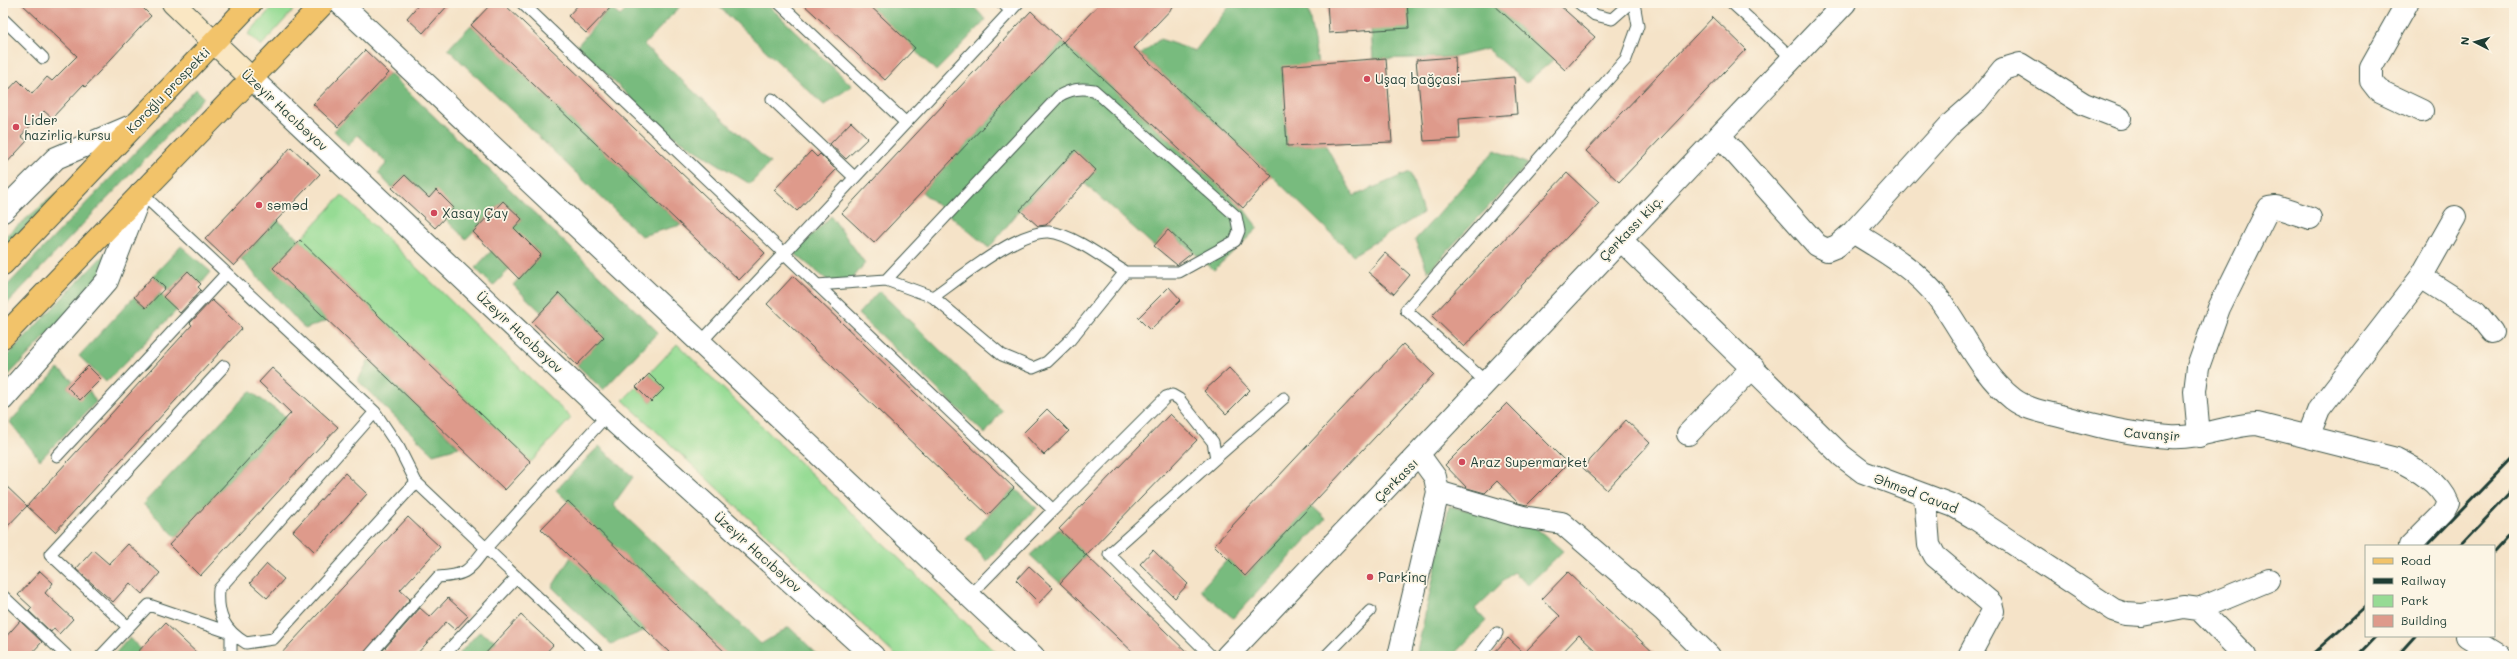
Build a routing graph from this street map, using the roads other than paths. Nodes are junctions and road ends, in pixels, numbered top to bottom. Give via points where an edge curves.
1 (173, 3) edge
2 (251, 3) edge
3 (324, 3) edge
4 (340, 3) edge
5 (522, 3) edge
6 (780, 3) edge
7 (1002, 3) edge
8 (1579, 3) edge
9 (1630, 3) edge
10 (1634, 3) edge
11 (1732, 3) edge
12 (1845, 3) edge
13 (2407, 3) edge
14 (1014, 7) edge
15 (3, 19) edge
16 (214, 43) junction
17 (43, 58) dead end
18 (1792, 58) junction
19 (252, 79) junction
20 (772, 99) dead end
21 (2422, 111) dead end
22 (2120, 118) dead end
23 (905, 122) junction
24 (136, 124) junction
25 (1720, 136) junction
26 (854, 177) junction
27 (141, 193) junction
28 (3, 211) edge
29 (2455, 217) dead end
30 (2310, 218) dead end
31 (1853, 232) junction
32 (1621, 240) junction
33 (784, 254) junction
34 (3, 264) edge
35 (1125, 272) junction
36 (226, 274) junction
37 (2421, 277) junction
38 (886, 280) junction
39 (817, 285) junction
40 (933, 297) junction
41 (2492, 332) dead end
42 (3, 337) edge
43 (701, 342) junction
44 (224, 366) dead end
45 (1753, 367) junction
46 (1486, 382) junction
47 (1284, 398) dead end
48 (3, 399) edge
49 (375, 412) junction
50 (607, 415) junction
51 (1688, 434) dead end
52 (2199, 436) junction
53 (2308, 436) junction
54 (1419, 455) junction
55 (57, 456) dead end
56 (1216, 458) junction
57 (416, 482) junction
58 (1438, 492) junction
59 (1925, 495) junction
60 (1053, 510) junction
61 (2411, 545) edge
62 (486, 548) junction
63 (517, 578) junction
64 (2269, 580) dead end
65 (3, 596) edge
66 (969, 596) junction
67 (2198, 609) junction
68 (1370, 611) dead end
69 (128, 627) junction
70 (230, 634) junction
71 (1497, 634) dead end
72 (2469, 637) edge
73 (1970, 654) dead end
74 (67, 656) edge
75 (101, 656) edge
76 (231, 656) edge
77 (369, 656) edge
78 (443, 656) edge
79 (600, 656) edge
80 (873, 656) edge
81 (1033, 656) edge
82 (1211, 656) edge
83 (1227, 656) edge
84 (1326, 656) edge
85 (1399, 656) edge
86 (1479, 656) edge
87 (1709, 656) edge
88 (2245, 656) edge
89 (2500, 656) edge

1 - 16 main road, Üzeyir Hacıbəyov
2 - 16 main road, Koroğlu prospekti
3 - 19 main road
4 - 43 street
5 - 33 lane
6 - 23 lane
7 - 14 lane
8 - 9 lane via 1595,15 1612,19
10 - 46 lane via 1638,26 1626,59 1406,310
11 - 18 lane
12 - 18 street, Çerkassı küç.
13 - 21 street via 2371,67 2372,80 2378,90
14 - 23 lane
15 - 17 lane
16 - 19 main road, Üzeyir Hacıbəyov
16 - 24 main road, Koroğlu prospekti
18 - 25 street, Çerkassı küç.
19 - 27 main road
19 - 50 street, Üzeyir Hacıbəyov
20 - 26 lane
22 - 31 street via 2084,104 2020,64 2003,69 1977,101 1952,123
23 - 26 lane
24 - 28 street via 56,158
24 - 34 main road, Koroğlu prospekti
25 - 31 street via 1817,245 1827,250
25 - 32 street, Çerkassı küç.
26 - 33 lane
27 - 36 lane
27 - 42 main road
27 - 48 street via 107,281
29 - 37 street
30 - 52 street via 2276,207 2269,208 2265,215 2219,308 2198,367 2195,391
31 - 52 street, Cavanşir via 1888,254 1928,286 2002,388 2013,399 2028,408 2114,431 2172,437
32 - 45 street, Əhməd Cavad
32 - 46 street, Çerkassı küç.
33 - 39 lane
33 - 43 lane
35 - 38 lane via 1179,272 1235,241 1239,222 1236,216 1094,90 1082,88 1070,90 1059,96
35 - 40 lane via 1068,238 1050,232 1037,233 991,254
35 - 40 lane via 1070,340 1047,362 1033,368 1002,355
36 - 49 lane
36 - 55 lane
37 - 41 street via 2476,312
37 - 53 street via 2319,409
38 - 39 lane
38 - 40 lane
39 - 60 lane
43 - 66 street
44 - 69 lane via 50,554
45 - 51 street
45 - 59 street, Əhməd Cavad via 1842,456 1863,472
46 - 54 street, Çerkassı küç.
47 - 56 lane
49 - 57 lane via 400,448
49 - 70 lane via 220,589 218,604
50 - 62 lane
50 - 80 street, Üzeyir Hacıbəyov
52 - 53 street, Cavanşir via 2241,425 2257,424
53 - 61 street, Cavanşir via 2396,460 2422,472 2445,495 2448,503 2443,513
54 - 58 street, Çerkassı via 1435,477
54 - 83 street, Çerkassı
56 - 60 lane via 1213,442 1179,399 1172,395 1166,396
56 - 82 lane via 1109,554
57 - 62 lane
57 - 70 lane via 273,639 246,643
58 - 85 street
58 - 87 street via 1523,517 1562,522 1664,611
59 - 67 street, Əhməd Cavad via 1954,506 1973,517 2114,610 2142,615 2184,607
59 - 73 street via 1926,527 1929,545 1935,556 1990,603 1993,612
60 - 66 lane
62 - 63 lane
62 - 77 lane via 468,571 457,576 438,577
63 - 78 lane
63 - 79 lane
64 - 67 street, Əhməd Cavad
65 - 74 lane
66 - 81 street
67 - 88 street
68 - 84 lane
69 - 70 lane via 149,605
69 - 75 lane
70 - 76 lane
71 - 86 lane
72 - 89 street

